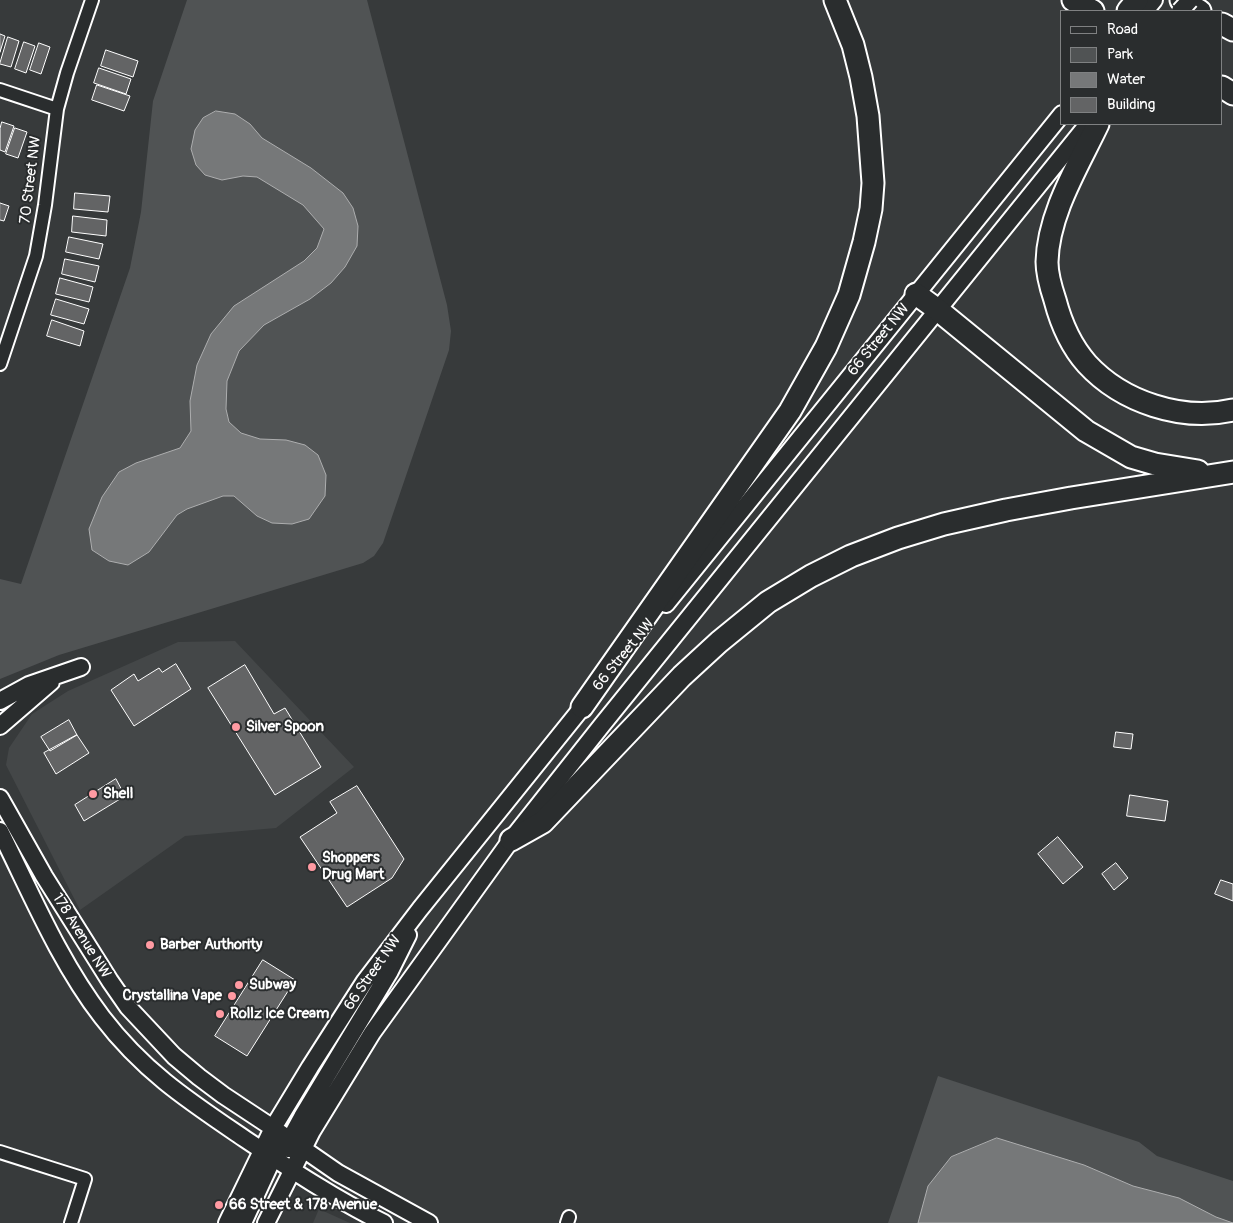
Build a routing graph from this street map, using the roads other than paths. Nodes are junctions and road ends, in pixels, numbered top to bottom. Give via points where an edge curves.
1 (92, 0) edge
2 (834, 0) edge
3 (1073, 0) edge
4 (1137, 0) edge
5 (1154, 0) edge
6 (1180, 0) edge
7 (1190, 0) edge
8 (1091, 10) edge
9 (1129, 10) edge
10 (1146, 10) edge
11 (1181, 10) edge
12 (1198, 10) edge
13 (0, 90) edge
14 (57, 109) junction
15 (1060, 116) edge
16 (1087, 125) edge
17 (1098, 125) edge
18 (916, 294) junction
19 (938, 310) junction
20 (0, 364) edge
21 (1233, 410) edge
22 (1233, 471) edge
23 (81, 667) dead end
24 (61, 675) junction
25 (0, 701) edge
26 (582, 707) junction
27 (0, 726) edge
28 (0, 798) edge
29 (0, 831) edge
30 (511, 840) junction
31 (420, 909) junction
32 (274, 1128) junction
33 (296, 1144) junction
34 (0, 1152) edge
35 (267, 1154) junction
36 (292, 1170) junction
37 (71, 1223) edge
38 (227, 1223) edge
39 (243, 1223) edge
40 (266, 1223) edge
41 (384, 1223) edge
42 (429, 1223) edge

1 - 14 street, 70 Street NW
2 - 26 highway via 853,45 861,76 873,183 864,242 849,295 826,347 790,411
3 - 8 highway
4 - 9 highway
5 - 10 main road
6 - 12 highway
7 - 11 main road, bridge
13 - 14 street
14 - 20 street, 70 Street NW via 39,242
15 - 18 main road, 66 Street NW
16 - 19 main road, 66 Street NW
17 - 21 highway via 1060,204 1051,238 1047,263 1060,319 1087,363 1119,389 1162,409 1216,414
18 - 19 highway
18 - 26 main road, 66 Street NW
19 - 22 highway via 1063,413 1109,445 1131,457 1162,466
19 - 30 main road, 66 Street NW
22 - 30 highway via 1052,501 944,524 898,538 827,568 768,602 719,642 682,676 543,822
23 - 24 main road
24 - 25 main road via 29,685
24 - 27 main road
26 - 31 main road, 66 Street NW
28 - 32 main road, 178 Avenue NW via 73,926 128,1007 174,1056 199,1077
29 - 35 main road, 178 Avenue NW via 68,963 101,1016 125,1046 180,1095
30 - 33 main road, 66 Street NW
31 - 32 main road, 66 Street NW via 365,981
31 - 33 main road
32 - 33 main road, 178 Avenue NW
32 - 35 main road, 66 Street NW
33 - 36 main road, 66 Street NW
33 - 42 main road, 178 Avenue NW via 338,1173
34 - 37 street via 85,1179
35 - 36 main road, 178 Avenue NW
35 - 38 main road, 66 Street NW
35 - 39 main road
36 - 40 main road, 66 Street NW
36 - 41 main road, 178 Avenue NW

